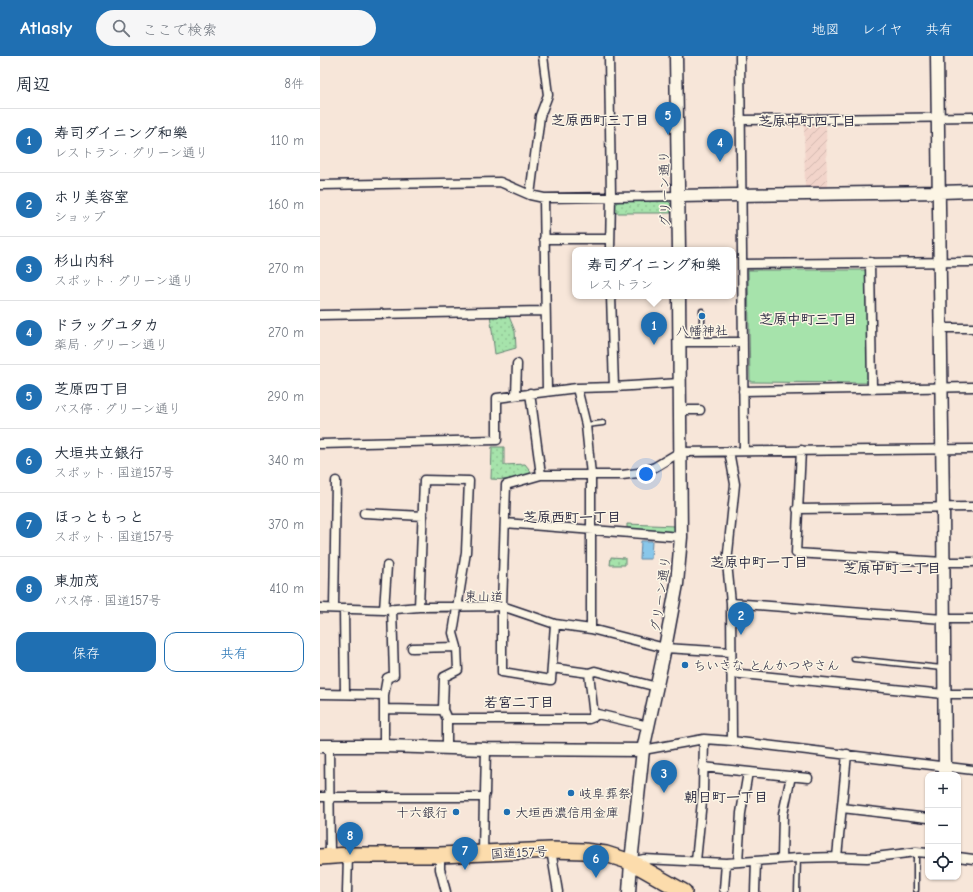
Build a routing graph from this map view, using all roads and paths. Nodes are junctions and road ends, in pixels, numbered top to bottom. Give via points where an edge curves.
1 (543, 56) edge
2 (609, 56) edge
3 (676, 56) edge
4 (740, 56) edge
5 (937, 56) edge
6 (938, 117) junction
7 (973, 117) edge
8 (740, 120) junction
9 (320, 185) edge
10 (973, 190) edge
11 (940, 192) junction
12 (530, 195) junction
13 (741, 195) junction
14 (611, 196) junction
15 (678, 196) junction
16 (544, 198) junction
17 (544, 239) junction
18 (609, 239) junction
19 (610, 247) edge
20 (679, 247) edge
21 (870, 262) junction
22 (939, 262) junction
23 (973, 262) edge
24 (742, 264) junction
25 (611, 299) edge
26 (679, 299) edge
27 (543, 311) dead end
28 (702, 311) dead end
29 (320, 315) edge
30 (940, 328) junction
31 (973, 328) edge
32 (680, 342) junction
33 (702, 342) junction
34 (743, 342) junction
35 (516, 364) dead end
36 (680, 383) junction
37 (614, 387) junction
38 (973, 387) edge
39 (577, 388) junction
40 (872, 388) junction
41 (941, 388) junction
42 (547, 391) junction
43 (743, 391) junction
44 (530, 393) junction
45 (516, 395) junction
46 (680, 410) junction
47 (700, 410) dead end
48 (603, 423) dead end
49 (586, 426) junction
50 (320, 444) edge
51 (942, 449) junction
52 (973, 449) edge
53 (801, 450) junction
54 (729, 451) junction
55 (744, 451) junction
56 (680, 452) junction
57 (541, 475) junction
58 (591, 476) junction
59 (336, 481) dead end
60 (943, 508) junction
61 (973, 508) edge
62 (797, 509) junction
63 (364, 513) dead end
64 (423, 516) junction
65 (504, 522) junction
66 (591, 529) junction
67 (681, 537) junction
68 (943, 562) junction
69 (973, 562) edge
70 (387, 566) dead end
71 (731, 603) junction
72 (502, 606) junction
73 (419, 607) junction
74 (458, 607) junction
75 (320, 608) edge
76 (334, 608) junction
77 (344, 609) junction
78 (392, 609) junction
79 (384, 610) junction
80 (943, 619) junction
81 (973, 619) edge
82 (555, 624) junction
83 (591, 629) junction
84 (457, 647) junction
85 (412, 648) dead end
86 (665, 648) junction
87 (731, 652) junction
88 (854, 659) dead end
89 (552, 668) junction
90 (944, 668) junction
91 (589, 673) junction
92 (731, 673) junction
93 (657, 687) junction
94 (320, 694) edge
95 (345, 694) junction
96 (944, 694) junction
97 (973, 694) edge
98 (384, 695) junction
99 (384, 709) junction
100 (443, 710) junction
101 (593, 713) junction
102 (447, 719) junction
103 (648, 726) junction
104 (704, 739) junction
105 (732, 741) junction
106 (384, 746) junction
107 (324, 747) edge
108 (447, 748) junction
109 (486, 749) junction
110 (643, 750) junction
111 (847, 754) junction
112 (703, 767) junction
113 (973, 770) edge
114 (945, 771) edge
115 (748, 772) junction
116 (791, 776) junction
117 (808, 778) dead end
118 (329, 796) junction
119 (320, 797) edge
120 (484, 797) junction
121 (842, 808) junction
122 (925, 818) edge
123 (551, 850) junction
124 (916, 852) junction
125 (483, 853) junction
126 (925, 853) edge
127 (348, 855) junction
128 (440, 855) junction
129 (325, 857) edge
130 (837, 857) junction
131 (798, 858) junction
132 (961, 858) edge
133 (782, 859) junction
134 (973, 859) edge
135 (696, 861) junction
136 (756, 861) junction
137 (630, 862) junction
138 (738, 862) junction
139 (726, 863) junction
140 (724, 889) dead end
141 (916, 890) dead end
142 (347, 892) edge
143 (446, 892) edge
144 (558, 892) edge
145 (629, 892) edge
146 (684, 892) edge
147 (755, 892) edge
148 (797, 892) edge

1 - 12 street via 548,95 540,116
2 - 14 street
3 - 15 street, グリーン通り
4 - 8 street
5 - 6 street
6 - 7 street
6 - 8 street
6 - 11 street
8 - 13 street
9 - 12 street via 500,182
10 - 11 street
11 - 13 street
11 - 22 street
12 - 16 street
13 - 15 street
13 - 24 street
14 - 15 street
14 - 16 street
14 - 18 street
15 - 20 street, グリーン通り
16 - 17 street
17 - 18 street
17 - 42 street
18 - 19 street
21 - 22 street
21 - 24 street
21 - 40 street
22 - 23 street
22 - 30 street
24 - 34 street
25 - 37 street
26 - 32 street, グリーン通り
27 - 29 street
28 - 33 lane
30 - 31 street
30 - 41 street
32 - 33 street
32 - 36 street, グリーン通り
33 - 34 street
34 - 43 street
35 - 45 street
36 - 37 street
36 - 46 street, グリーン通り
37 - 39 street
38 - 41 street
39 - 42 street
39 - 49 street
40 - 41 street
40 - 43 street
41 - 51 street
42 - 44 street
43 - 55 street
44 - 45 street
44 - 57 street
45 - 50 street via 497,398 497,440
46 - 47 street
46 - 56 street, グリーン通り
48 - 49 lane
49 - 58 street
51 - 52 street
51 - 53 street
51 - 60 street
53 - 55 street
53 - 62 street
54 - 55 street
54 - 56 street
54 - 71 street via 735,484 728,563
56 - 58 street via 655,467 638,473
56 - 67 street, グリーン通り
57 - 58 street
57 - 65 street via 506,485
58 - 66 street
59 - 76 street
60 - 61 street
60 - 62 street
60 - 68 street
62 - 68 street via 796,553
63 - 64 street
64 - 73 street
64 - 74 street via 424,480 469,481 466,552
65 - 66 street
65 - 72 street
66 - 67 street
66 - 83 street
67 - 86 street, グリーン通り via 677,584
68 - 69 street
68 - 80 street
70 - 79 street
71 - 80 street
71 - 87 street
72 - 74 street, 東山道
72 - 82 street, 東山道
72 - 89 street via 502,672 551,680
73 - 74 street, 東山道
73 - 78 street, 東山道
74 - 84 street via 453,633
75 - 76 street, 東山道
76 - 77 street, 東山道
77 - 79 street, 東山道
77 - 95 street
78 - 79 street, 東山道
78 - 98 street via 394,675 387,678
80 - 81 street
80 - 90 street
82 - 83 street, 東山道
82 - 89 street
83 - 86 street, 東山道
84 - 85 street
84 - 100 street via 458,670 444,677
86 - 87 street, 東山道
86 - 93 street, グリーン通り
87 - 92 street
88 - 90 lane
89 - 91 street
90 - 96 street
91 - 93 street via 595,671
91 - 101 street
92 - 96 street
92 - 105 street
93 - 103 street, グリーン通り
94 - 95 street
95 - 98 street
96 - 97 street
96 - 114 street
98 - 99 street
99 - 100 street
99 - 106 street
100 - 102 street
101 - 102 street via 594,717 589,718
101 - 103 street
102 - 108 street
103 - 110 street, グリーン通り
104 - 105 street
104 - 110 street
104 - 112 street
105 - 111 street
106 - 107 street
106 - 108 street
107 - 118 street
108 - 109 street
109 - 110 street
109 - 120 street
110 - 137 street, グリーン通り
111 - 114 street
111 - 121 street
112 - 115 street
112 - 135 street
113 - 114 street
115 - 116 street
115 - 138 street via 741,813
116 - 117 street
116 - 133 street via 783,814
118 - 119 street
118 - 120 street
118 - 129 street
120 - 125 street
121 - 122 street
121 - 130 street
123 - 125 highway, 国道157号
123 - 137 highway, 国道157号 via 606,854
123 - 144 street
124 - 126 street
124 - 130 street via 867,858
124 - 141 lane
125 - 128 highway, 国道157号
127 - 128 highway, 国道157号
127 - 129 highway, 国道157号
127 - 142 street
128 - 143 street via 440,869
130 - 131 street
131 - 133 street
131 - 148 lane
132 - 134 street
133 - 136 street
135 - 137 street via 644,859
135 - 139 street
136 - 138 street
136 - 147 street
137 - 145 street, グリーン通り
137 - 146 highway, 国道157号
138 - 139 street
139 - 140 street

